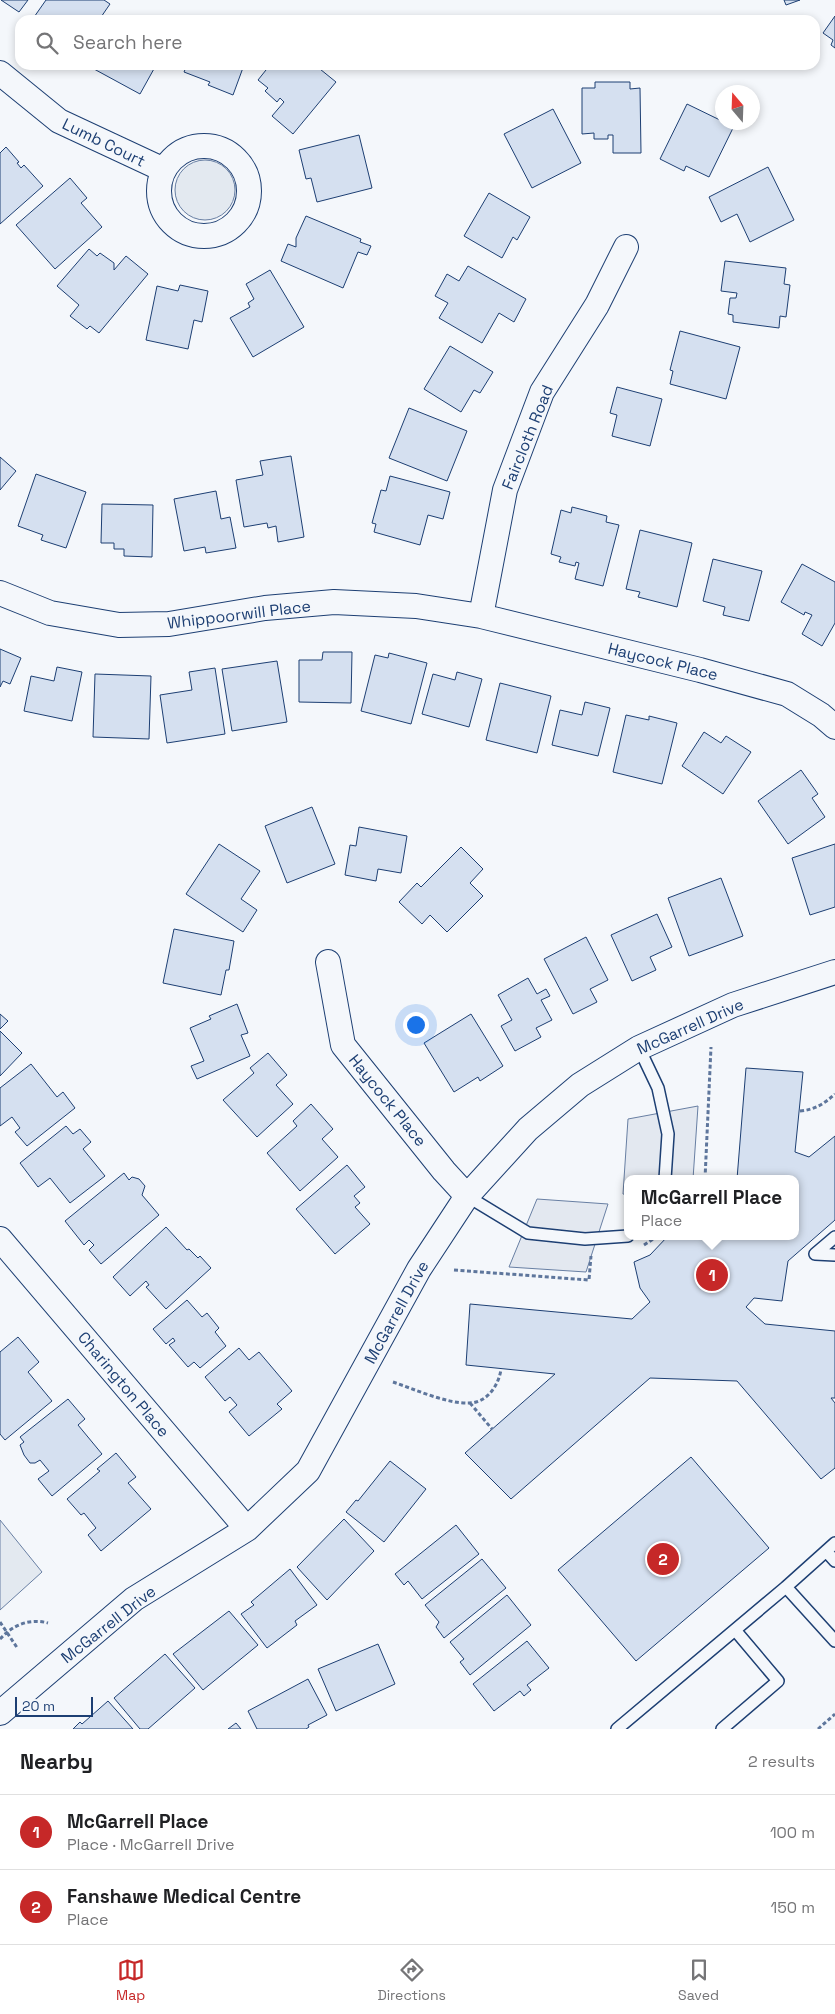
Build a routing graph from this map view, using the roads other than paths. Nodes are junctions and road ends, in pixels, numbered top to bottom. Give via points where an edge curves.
1 (0, 73) edge
2 (164, 170) dead end
3 (626, 247) dead end
4 (0, 593) edge
5 (481, 616) junction
6 (835, 727) edge
7 (328, 962) dead end
8 (835, 972) edge
9 (638, 1048) junction
10 (665, 1175) edge
11 (467, 1196) junction
12 (624, 1236) edge
13 (835, 1237) edge
14 (0, 1239) edge
15 (835, 1255) edge
16 (247, 1529) junction
17 (831, 1547) edge
18 (835, 1561) edge
19 (786, 1587) junction
20 (735, 1630) junction
21 (835, 1641) edge
22 (0, 1713) edge
23 (617, 1729) edge
24 (722, 1729) edge

1 - 2 street, Lumb Court via 59,121
3 - 5 street, Faircloth Road via 597,305 542,392 505,490
4 - 5 street, Whippoorwill Place via 50,613 119,625 169,624 265,608 334,602 416,606
5 - 6 street, Haycock Place via 787,694
7 - 11 street, Haycock Place via 343,1045
8 - 9 street, McGarrell Drive via 733,1005
9 - 10 lane via 658,1088 668,1134
9 - 11 street, McGarrell Drive via 580,1085 528,1129
11 - 12 lane via 528,1233 585,1239
11 - 16 street, McGarrell Drive via 419,1268 308,1471
13 - 15 lane via 815,1254
14 - 16 street, Charington Place
16 - 22 street, McGarrell Drive via 134,1599
17 - 18 lane
17 - 19 lane
19 - 20 lane
19 - 21 lane
20 - 23 lane
20 - 24 lane via 778,1681

